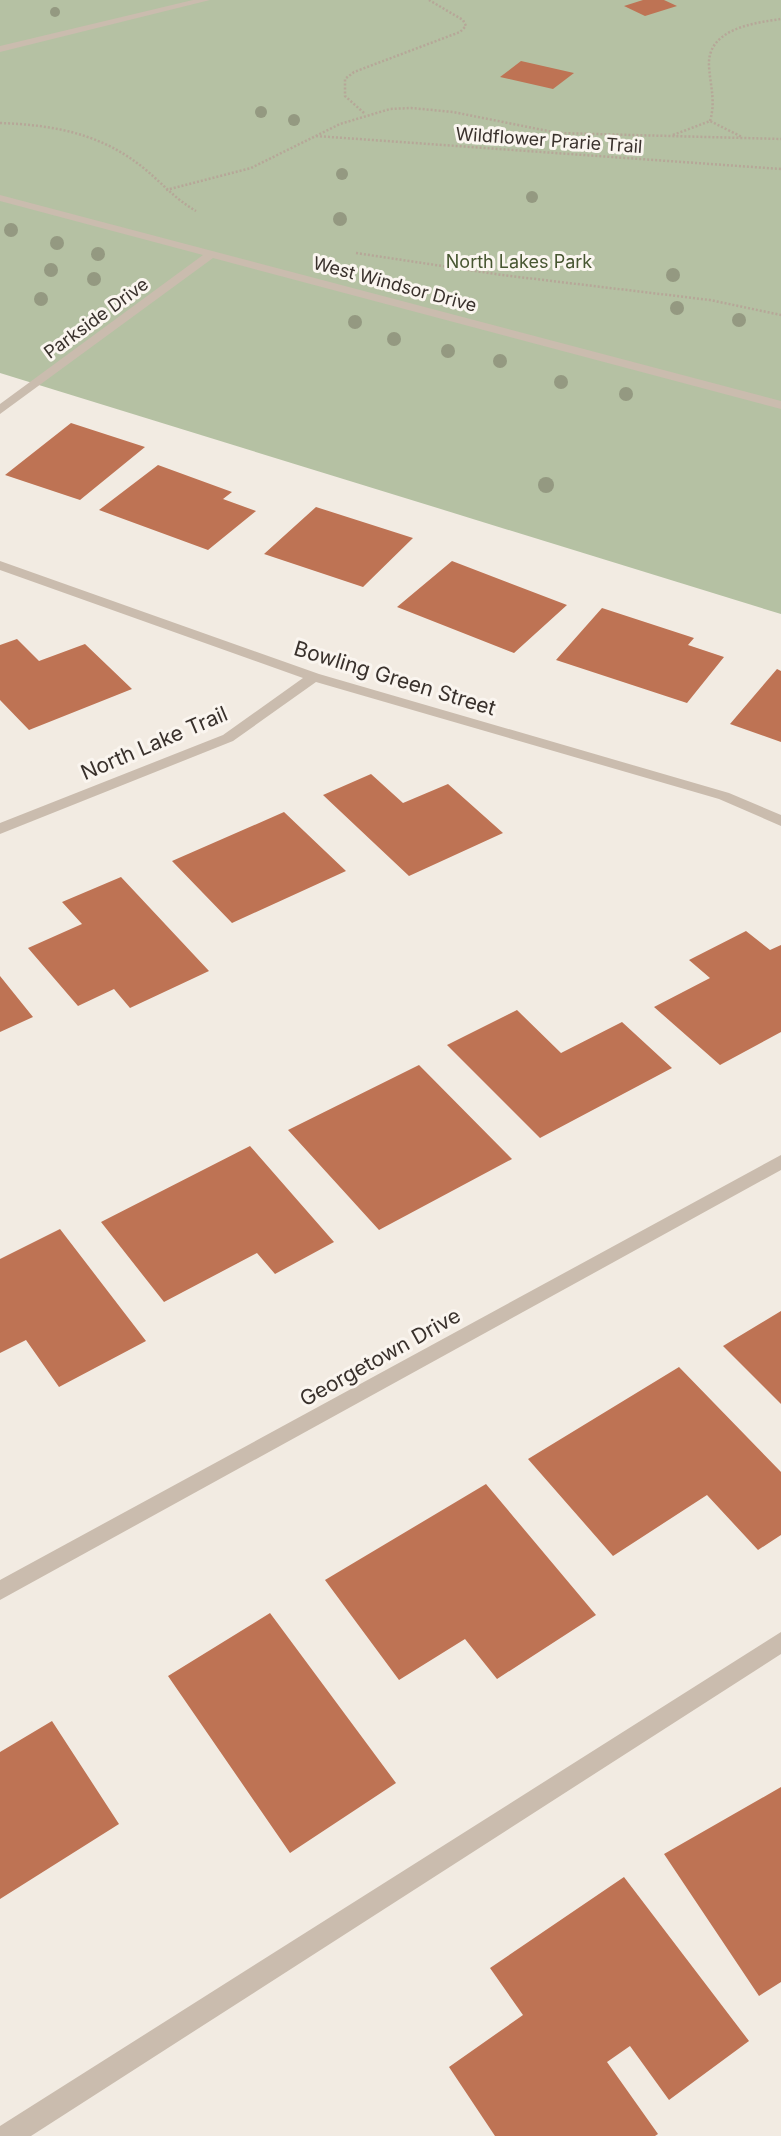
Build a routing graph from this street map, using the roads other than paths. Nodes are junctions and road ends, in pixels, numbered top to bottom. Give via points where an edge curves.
1 (205, 0) edge
2 (0, 49) edge
3 (0, 198) edge
4 (213, 253) junction
5 (781, 405) edge
6 (0, 410) edge
7 (0, 565) edge
8 (314, 677) junction
9 (781, 821) edge
10 (0, 829) edge
11 (781, 1162) edge
12 (0, 1591) edge
13 (781, 1642) edge
14 (8, 2136) edge

1 - 2 street
3 - 4 street, West Windsor Drive
4 - 5 street, West Windsor Drive
4 - 6 street, Parkside Drive
7 - 8 street, Bowling Green Street
8 - 9 street, Bowling Green Street via 724,796
8 - 10 street, North Lake Trail via 228,738
11 - 12 street, Georgetown Drive
13 - 14 street

